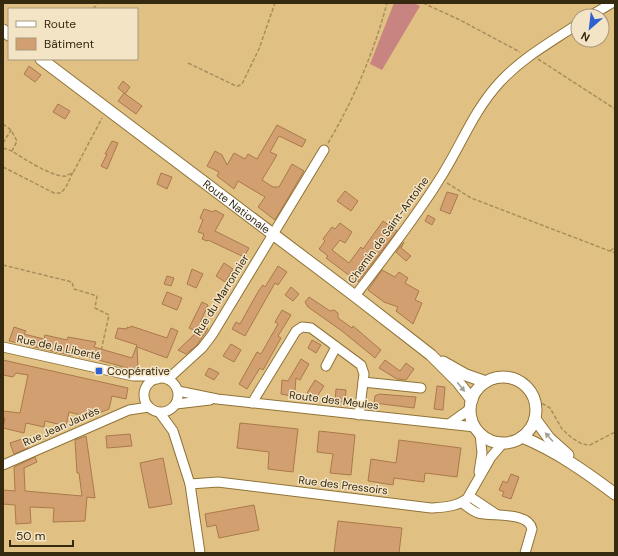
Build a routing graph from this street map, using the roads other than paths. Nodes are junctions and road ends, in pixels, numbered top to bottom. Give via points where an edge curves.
1 (570, 29) edge
2 (42, 60) edge
3 (324, 150) road end
4 (273, 235) junction
5 (355, 296) junction
6 (3, 347) edge
7 (336, 347) junction
8 (431, 355) junction
9 (326, 366) dead end
10 (133, 376) junction
11 (157, 379) junction
12 (168, 379) junction
13 (363, 382) junction
14 (486, 382) junction
15 (421, 388) dead end
16 (178, 391) junction
17 (145, 392) junction
18 (217, 399) junction
19 (252, 403) junction
20 (471, 404) junction
21 (175, 406) junction
22 (148, 407) junction
23 (129, 410) junction
24 (160, 413) junction
25 (359, 415) junction
26 (535, 419) junction
27 (449, 424) junction
28 (478, 430) junction
29 (173, 431) junction
30 (522, 437) junction
31 (503, 443) junction
32 (6, 463) edge
33 (586, 472) junction
34 (478, 478) junction
35 (190, 484) junction
36 (615, 494) edge
37 (469, 496) junction
38 (462, 503) junction
39 (497, 515) junction
40 (200, 553) edge
41 (525, 553) edge

1 - 5 street, Chemin de Saint-Antoine via 530,56 500,82 481,105 414,218
2 - 4 main road, Route Nationale
3 - 4 street, Rue du Marronnier
4 - 5 main road, Route Nationale
4 - 12 street, Rue du Marronnier via 202,348
5 - 8 main road, Route Nationale
6 - 10 street, Rue de la Liberté
7 - 9 street
7 - 13 street via 361,365
7 - 19 street via 312,328 302,327 296,331
8 - 14 main road via 466,375
8 -> 20 main road
10 - 11 street, Rue de la Liberté
10 - 17 street, Rue de la Liberté
11 - 12 street
11 - 17 street via 149,384
12 - 16 street
13 - 15 street
13 - 25 street
14 - 20 main road via 477,389
14 - 26 main road via 503,377 512,378 528,388 536,403
16 - 18 street, Route des Meules
16 - 21 street via 179,397
17 - 22 street
17 - 23 street, Rue Jean Jaurès
18 - 19 street, Route des Meules
18 - 21 street, Route des Meules
19 - 25 street, Route des Meules
20 - 27 street
20 - 28 main road
21 - 24 street
21 - 29 street
22 - 23 street, Rue Jean Jaurès
22 - 24 street
23 - 32 street, Rue Jean Jaurès
24 - 29 street
25 - 27 street, Route des Meules
26 - 30 main road
33 -> 26 main road via 549,438
27 - 28 street, Route des Meules
28 - 31 main road via 487,439
28 - 34 street via 482,453
29 - 35 street
30 - 31 main road
30 - 33 main road via 543,446
31 - 34 street
33 - 36 main road
34 - 37 street
35 - 38 street, Rue des Pressoirs via 218,482 430,508
35 - 40 street
37 - 38 street
37 - 39 street
38 - 39 street via 478,513
39 - 41 street via 517,517 532,527

